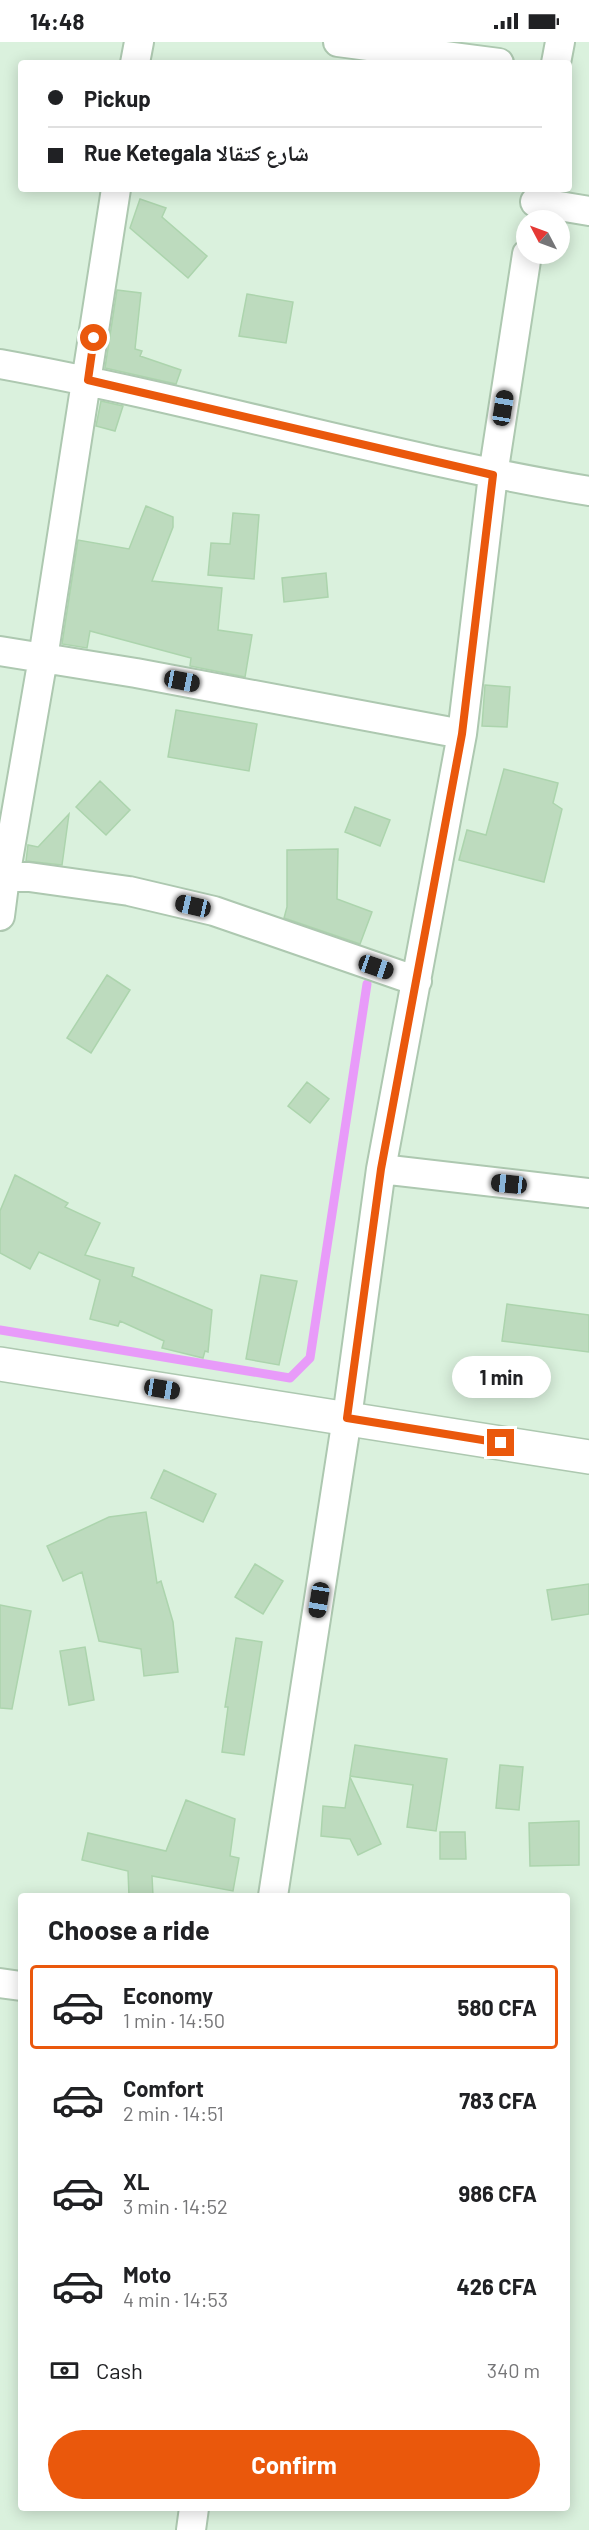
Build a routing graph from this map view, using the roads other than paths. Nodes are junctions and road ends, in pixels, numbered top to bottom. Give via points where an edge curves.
1 (139, 42) edge
2 (338, 42) edge
3 (560, 42) edge
4 (136, 60) edge
5 (476, 60) edge
6 (557, 60) edge
7 (116, 192) edge
8 (535, 204) edge
9 (589, 211) edge
10 (525, 264) edge
11 (0, 364) edge
12 (88, 380) junction
13 (493, 475) junction
14 (589, 491) edge
15 (0, 651) edge
16 (43, 658) junction
17 (462, 734) junction
18 (2, 877) edge
19 (0, 916) edge
20 (417, 981) junction
21 (381, 1169) junction
22 (589, 1193) edge
23 (0, 1364) edge
24 (347, 1418) junction
25 (589, 1457) edge
26 (273, 1893) edge
27 (0, 1983) edge
28 (18, 1986) edge
29 (194, 2511) edge
30 (191, 2530) edge

1 - 4 street
2 - 5 street
3 - 6 street
7 - 12 street
8 - 9 street
10 - 13 street
11 - 12 street
12 - 13 street
12 - 16 street
13 - 14 street
13 - 17 street
15 - 16 street
16 - 17 street
16 - 18 street
17 - 20 street
18 - 19 street
18 - 20 street via 129,891 214,911
20 - 21 street
21 - 22 street
21 - 24 street
23 - 24 street
24 - 25 street
24 - 26 street
27 - 28 street
29 - 30 street

